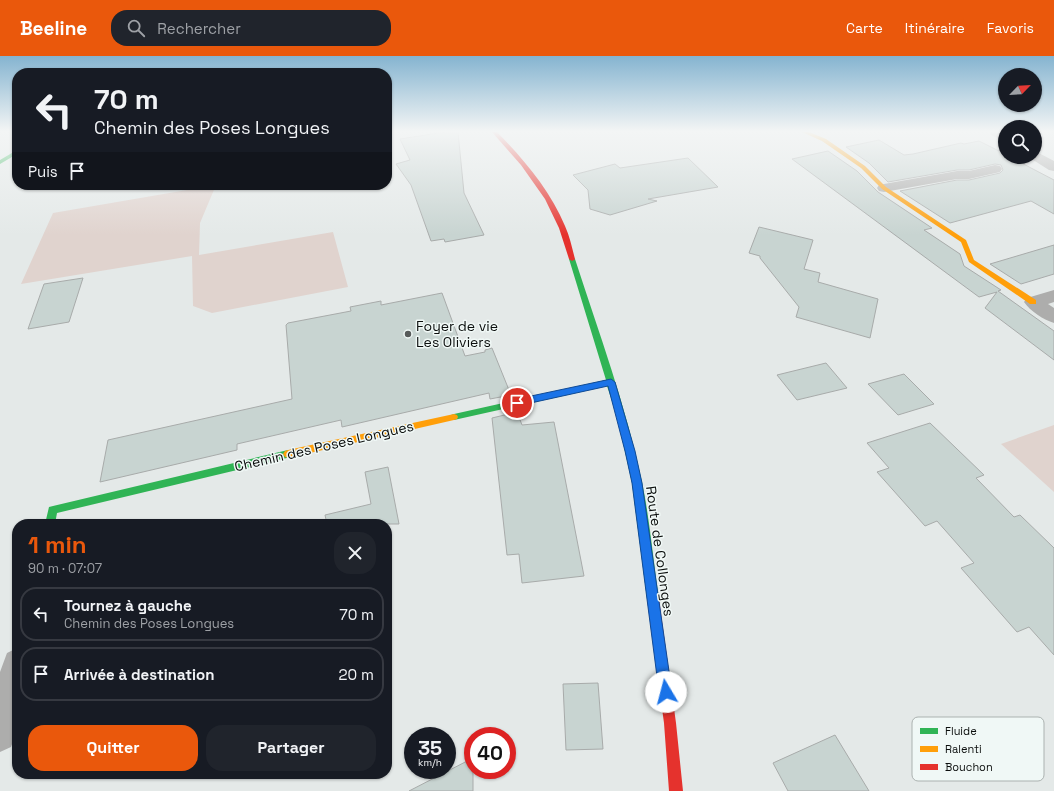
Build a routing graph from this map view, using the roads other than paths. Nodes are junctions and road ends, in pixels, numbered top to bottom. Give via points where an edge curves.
1 (526, 166) edge
2 (863, 166) edge
3 (995, 169) dead end
4 (884, 188) junction
5 (1054, 296) edge
6 (1033, 302) junction
7 (1054, 317) edge
8 (611, 382) junction
9 (51, 519) edge
10 (12, 685) edge
11 (12, 735) edge
12 (0, 737) edge
13 (676, 791) edge

1 - 8 street, Route de Collonges via 561,224
2 - 4 street
3 - 4 street
4 - 6 street via 964,241 971,261
5 - 6 street
6 - 7 street
8 - 9 street, Chemin des Poses Longues via 53,510
8 - 13 street, Route de Collonges via 637,483 670,723
10 - 12 street
11 - 12 street

